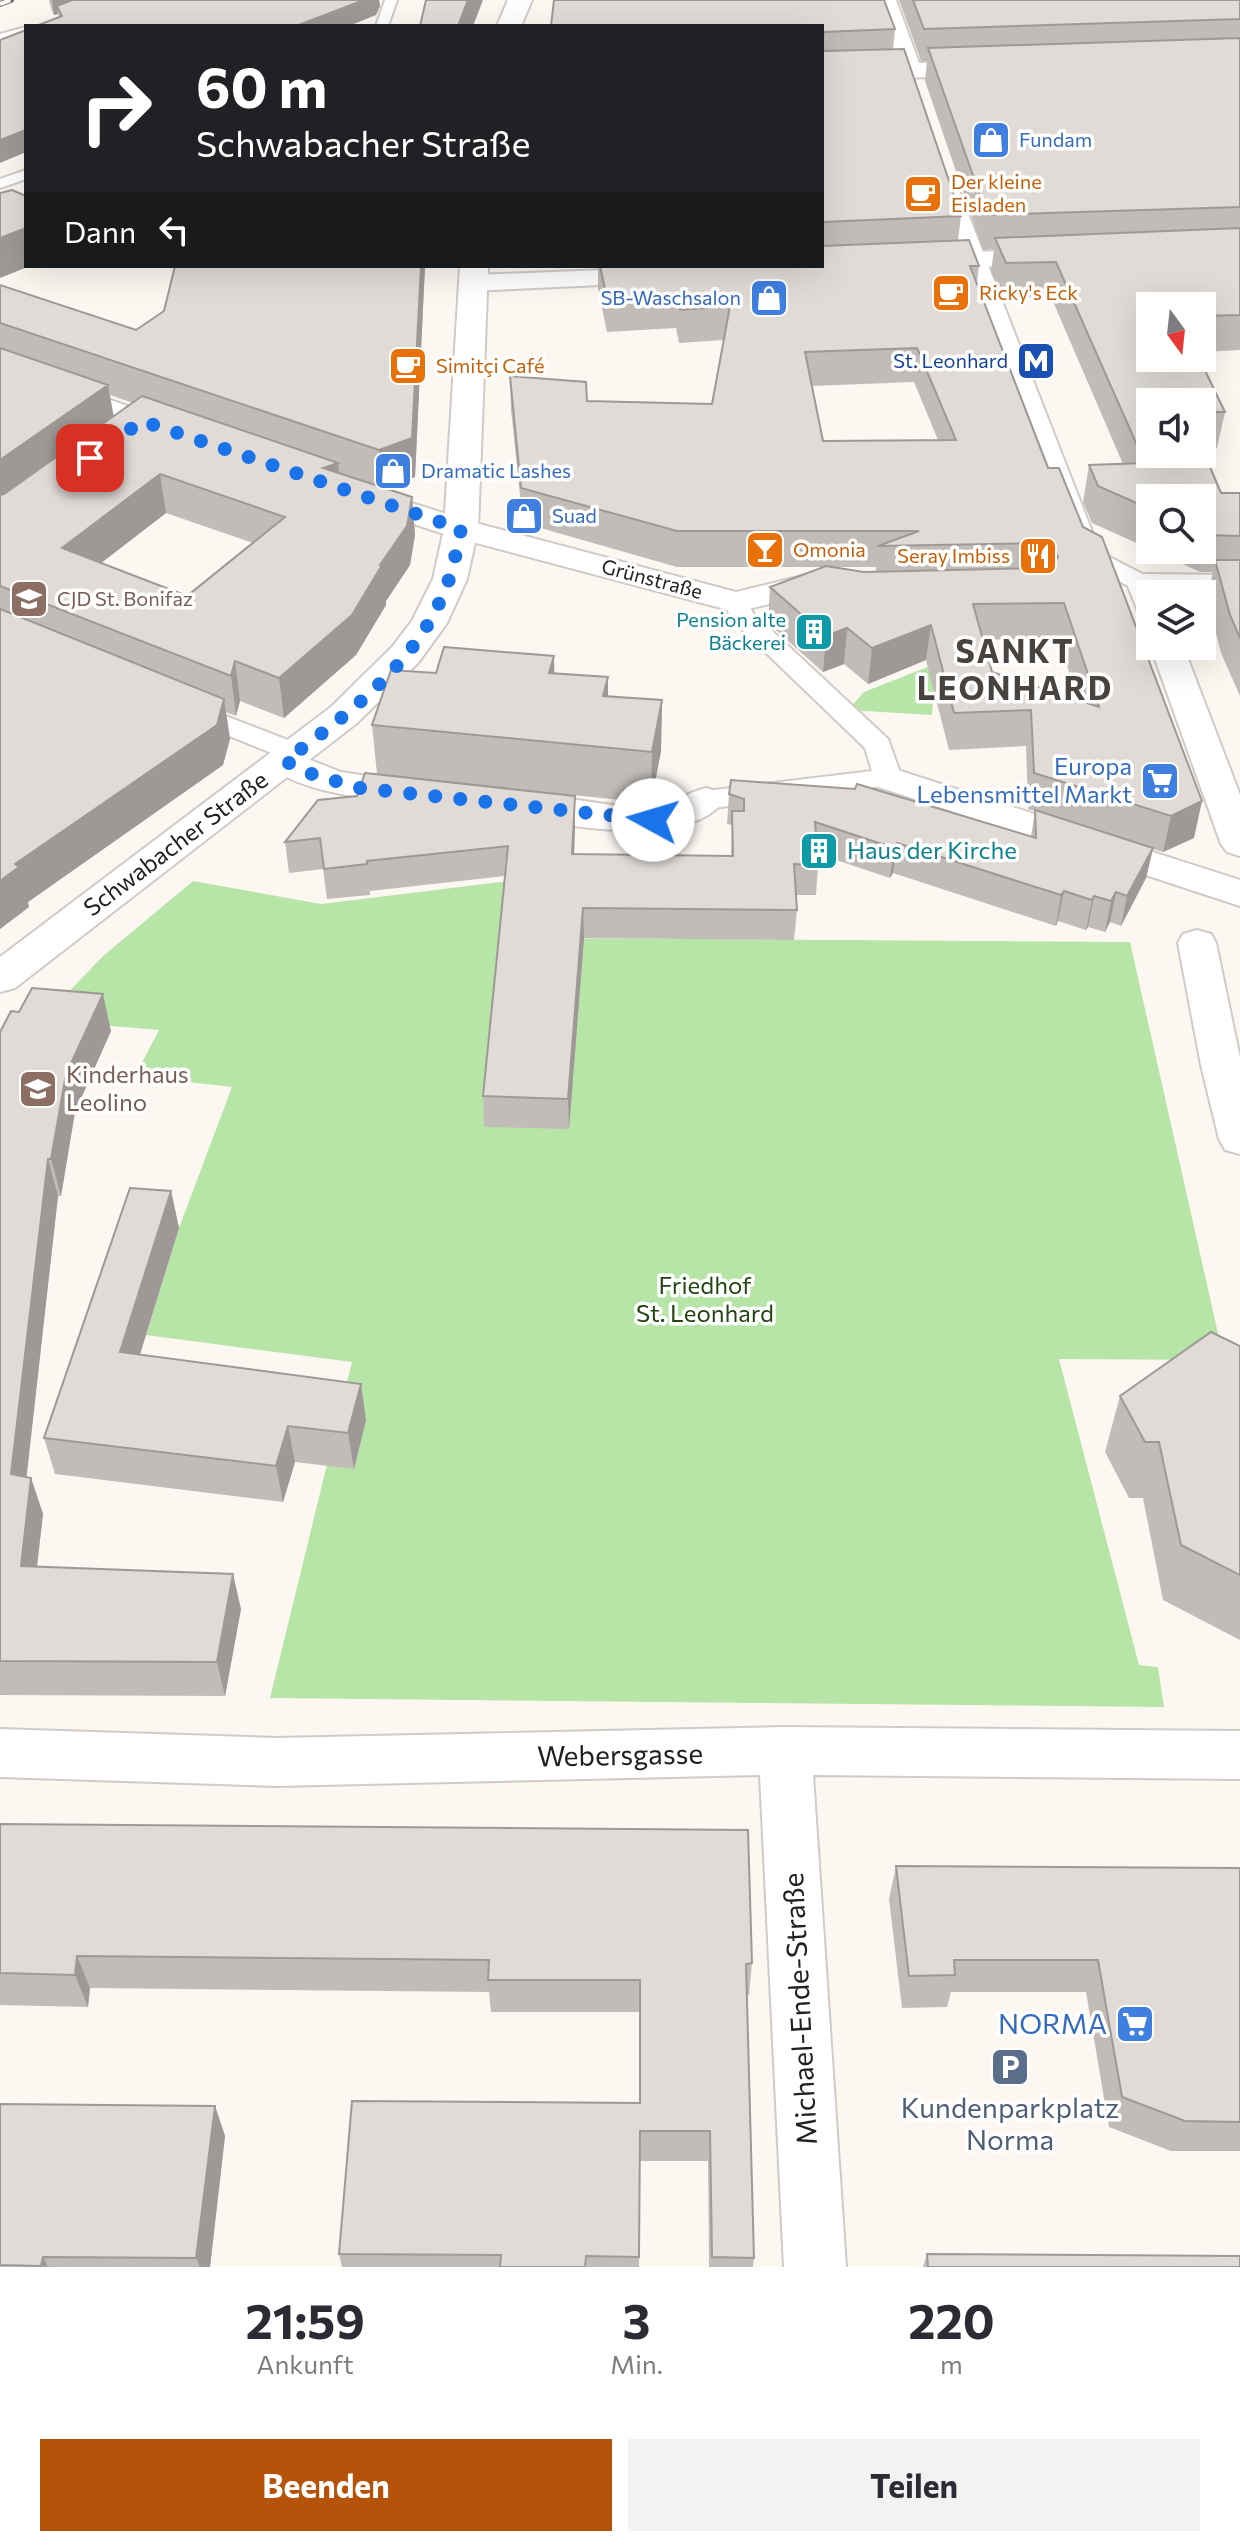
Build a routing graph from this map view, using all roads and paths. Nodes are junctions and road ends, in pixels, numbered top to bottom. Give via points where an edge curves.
1 (391, 0) edge
2 (520, 0) edge
3 (885, 0) edge
4 (383, 24) edge
5 (510, 24) edge
6 (24, 32) edge
7 (0, 38) edge
8 (1004, 68) edge
9 (910, 71) junction
10 (824, 74) edge
11 (919, 99) edge
12 (938, 156) edge
13 (24, 175) edge
14 (0, 184) edge
15 (1083, 256) edge
16 (973, 260) junction
17 (894, 264) edge
18 (473, 275) edge
19 (686, 275) edge
20 (0, 370) edge
21 (142, 421) junction
22 (195, 439) edge
23 (113, 442) edge
24 (328, 484) edge
25 (461, 529) junction
26 (1240, 585) edge
27 (1136, 587) edge
28 (1216, 587) edge
29 (861, 595) edge
30 (736, 602) junction
31 (1171, 660) edge
32 (162, 698) edge
33 (290, 757) junction
34 (888, 778) junction
35 (706, 800) joint
36 (1240, 844) edge
37 (1240, 893) edge
38 (1197, 943) dead end
39 (0, 978) edge
40 (1240, 1139) edge
41 (785, 1751) junction
42 (0, 1753) edge
43 (1240, 1755) edge
44 (815, 2267) edge

1 - 4 lane
2 - 5 main road
3 - 9 street
6 - 7 lane
8 - 9 street
9 - 10 street
9 - 11 street
12 - 16 street
13 - 14 lane
15 - 16 street
16 - 17 street
16 - 27 street via 1089,556
18 - 19 street
18 - 25 main road, Schwabacher Straße
20 - 21 street
21 - 22 street
21 - 23 street
24 - 25 street, Grünstraße
25 - 30 street, Grünstraße
25 - 33 main road, Schwabacher Straße via 450,579 413,644 364,698
26 - 28 street
29 - 30 street, Grünstraße via 806,585
30 - 34 street via 742,616 878,745
31 - 36 street
32 - 33 street
33 - 35 street via 314,775 347,785 653,820 695,810
33 - 39 main road, Schwabacher Straße
34 - 35 street
34 - 37 street
38 - 40 street
41 - 42 street, Webersgasse via 276,1762
41 - 43 street, Webersgasse
41 - 44 street, Michael-Ende-Straße

